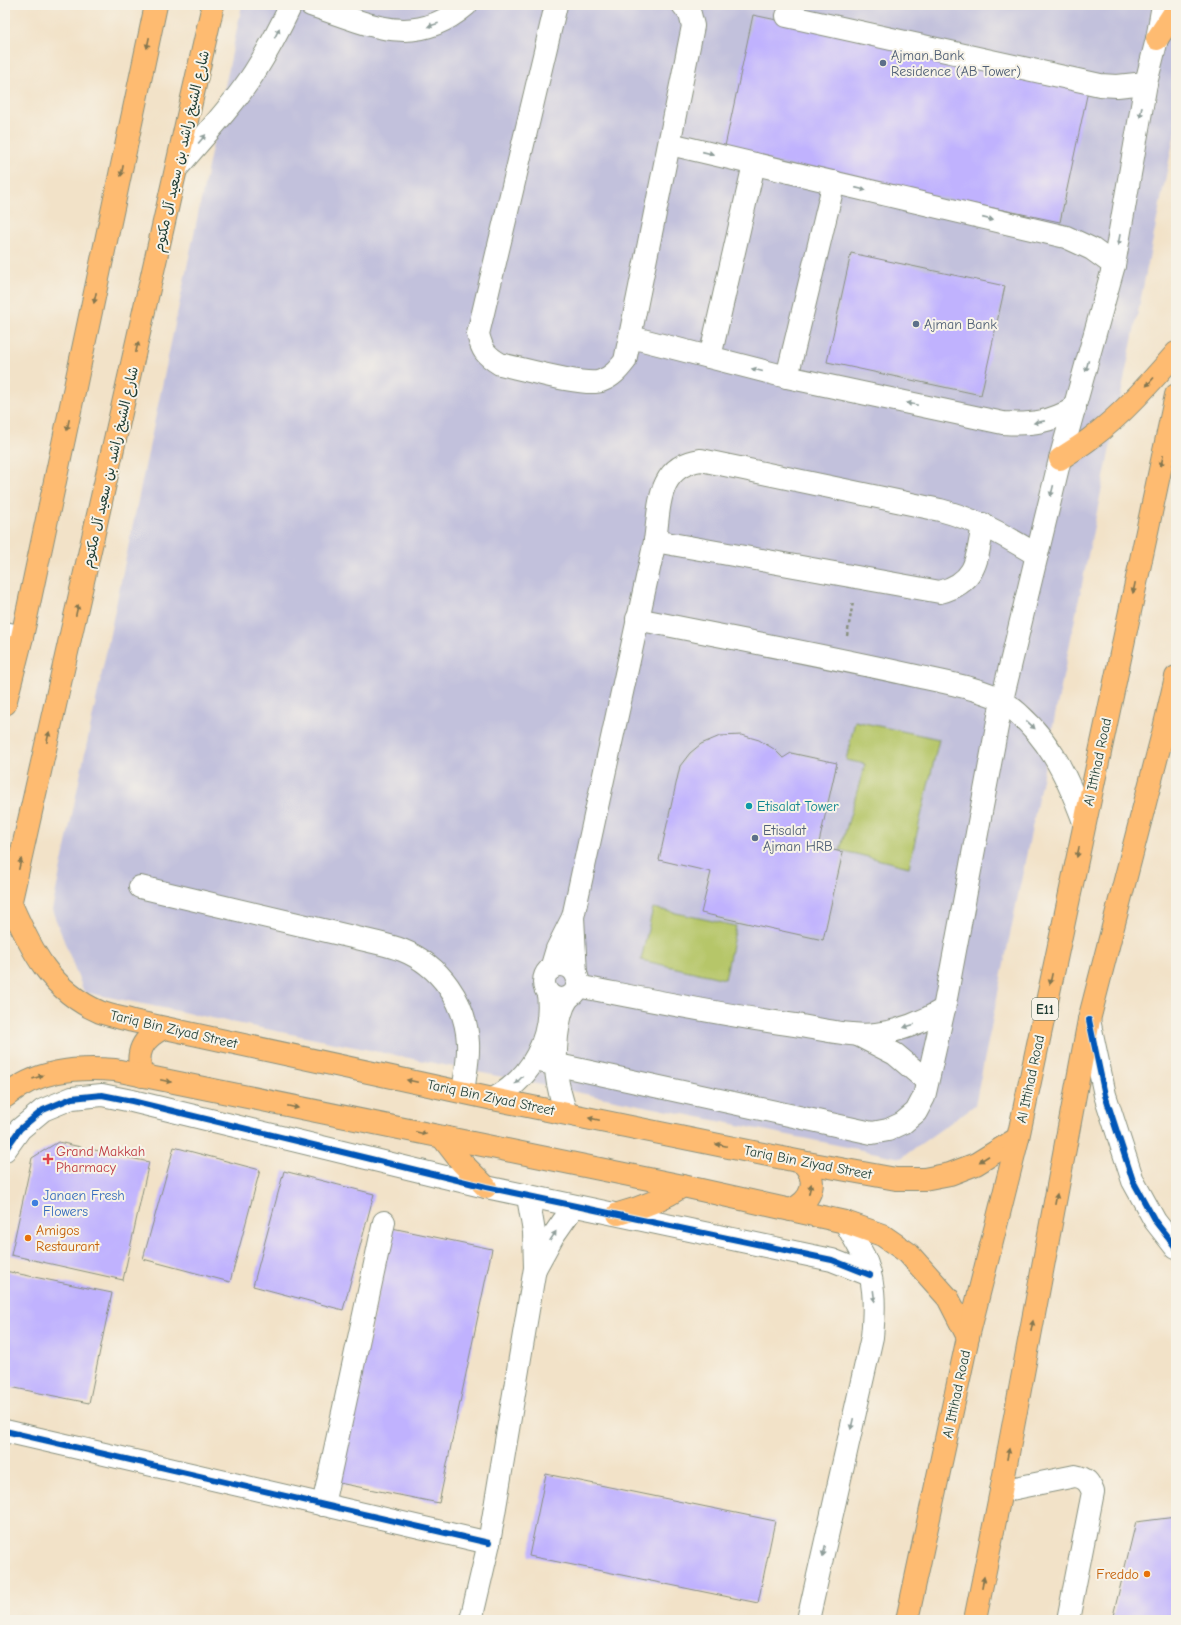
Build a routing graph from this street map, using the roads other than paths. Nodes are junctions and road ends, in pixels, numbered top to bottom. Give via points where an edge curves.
1 (156, 5) edge
2 (213, 5) edge
3 (291, 5) edge
4 (311, 5) edge
5 (466, 5) edge
6 (556, 5) edge
7 (683, 5) edge
8 (1163, 5) edge
9 (1176, 10) edge
10 (787, 16) dead end
11 (1157, 39) junction
12 (1146, 83) junction
13 (670, 144) junction
14 (754, 164) junction
15 (177, 168) junction
16 (834, 182) junction
17 (1114, 265) junction
18 (631, 337) junction
19 (1176, 353) edge
20 (710, 357) junction
21 (787, 377) junction
22 (1176, 395) edge
23 (1075, 408) junction
24 (1060, 459) junction
25 (986, 526) junction
26 (1044, 528) junction
27 (655, 541) junction
28 (1037, 555) junction
29 (637, 619) junction
30 (14, 635) edge
31 (1176, 677) edge
32 (1002, 700) junction
33 (5, 704) edge
34 (1176, 710) edge
35 (1163, 733) junction
36 (1084, 822) junction
37 (140, 887) dead end
38 (11, 904) junction
39 (573, 917) junction
40 (5, 929) edge
41 (567, 988) junction
42 (944, 1009) junction
43 (1089, 1020) junction
44 (164, 1028) junction
45 (857, 1034) junction
46 (545, 1062) junction
47 (142, 1076) junction
48 (927, 1081) junction
49 (463, 1092) junction
50 (5, 1097) edge
51 (493, 1099) junction
52 (566, 1113) junction
53 (442, 1137) junction
54 (1018, 1138) junction
55 (5, 1150) edge
56 (802, 1162) junction
57 (682, 1186) junction
58 (486, 1187) junction
59 (528, 1196) junction
60 (574, 1206) junction
61 (791, 1210) junction
62 (618, 1214) junction
63 (384, 1222) dead end
64 (845, 1222) junction
65 (1176, 1248) edge
66 (535, 1268) junction
67 (870, 1275) junction
68 (968, 1337) junction
69 (5, 1431) edge
70 (1001, 1491) junction
71 (323, 1505) junction
72 (489, 1543) junction
73 (471, 1620) edge
74 (808, 1620) edge
75 (907, 1620) edge
76 (975, 1620) edge
77 (1068, 1620) edge

1 -> 30 main road
2 - 15 main road, شارع الشيخ راشد بن سعيد آل مكتوم
15 -> 3 street via 254,73
5 -> 4 street via 454,16 436,25 397,30
6 - 18 street via 478,334 481,346 489,357 500,364 583,382 600,382 614,374 625,362
7 - 13 street via 690,14 693,26
8 - 11 street
9 - 11 main road
10 - 12 street via 1100,85
11 - 12 street
12 -> 17 street
13 -> 14 street
13 - 18 street
14 - 16 street
14 - 20 street
38 -> 15 main road, شارع الشيخ راشد بن سعيد آل مكتوم
16 -> 17 street via 1066,237 1092,249
16 - 21 street
17 -> 23 street
18 - 20 street
19 -> 24 main road via 1117,416 1092,438
21 -> 20 street
23 -> 21 street via 1041,422 1022,425 1003,423
22 -> 36 main road, Al Ittihad Road / E11
23 - 24 street
24 -> 26 street
25 - 26 street via 1017,530
25 - 27 street via 973,568 965,580 954,589 940,592
25 - 27 street via 965,516 940,510 701,460 689,462 669,476 663,487
25 - 28 street
26 - 28 street
27 - 29 street
28 - 32 street
29 - 32 street via 973,689
29 - 39 street
30 - 33 main road
31 - 35 main road
32 -> 36 street via 1037,730 1072,790
32 - 42 street
34 - 35 street
35 - 43 main road
36 -> 54 main road, Al Ittihad Road / E11
37 - 49 street via 390,946 423,961 441,977 456,997 464,1019 468,1043
38 - 40 main road, شارع الشيخ راشد بن سعيد آل مكتوم
38 - 44 main road, Tariq Bin Ziyad Street via 28,943 46,972 71,995 100,1012
39 - 41 street
39 - 41 street via 557,949 551,969 567,967
41 - 45 street
41 - 46 street
42 -> 45 street via 911,1026 876,1034
42 - 48 street
43 - 65 street via 1105,1095 1133,1181 1155,1221
70 -> 43 main road
44 - 47 main road via 148,1038 142,1047 139,1056
49 -> 44 main road, Tariq Bin Ziyad Street
45 - 48 street via 895,1054
46 - 48 street via 872,1133 888,1130 903,1123 916,1112 924,1097
46 -> 51 street
46 - 52 street via 558,1086
50 -> 47 main road via 15,1088 38,1077 63,1071 89,1068
47 -> 53 main road
49 - 51 main road, Tariq Bin Ziyad Street
51 - 52 main road, Tariq Bin Ziyad Street
56 -> 52 main road, Tariq Bin Ziyad Street
53 - 57 main road
53 - 58 main road via 462,1163
54 -> 56 main road, Tariq Bin Ziyad Street via 976,1164 950,1174 924,1179 896,1179
54 - 68 main road, Al Ittihad Road / E11
55 - 58 street via 20,1129 43,1110 72,1098 102,1095 140,1102
61 -> 56 main road via 806,1201 810,1193 811,1176
57 - 61 main road
57 - 62 main road via 653,1204
58 - 59 street
59 - 60 street
59 - 66 street via 534,1232
60 - 62 street
66 -> 60 street
61 - 64 main road
62 - 67 street via 832,1260
63 - 71 street
64 - 67 street via 861,1249
64 - 68 main road via 882,1235 908,1253 948,1298
66 - 72 street
67 -> 74 street via 875,1300 872,1337
68 - 75 main road, Al Ittihad Road / E11
69 - 71 street
76 -> 70 main road
70 - 77 street via 1075,1476 1090,1484 1093,1492
71 - 72 street
72 - 73 street

